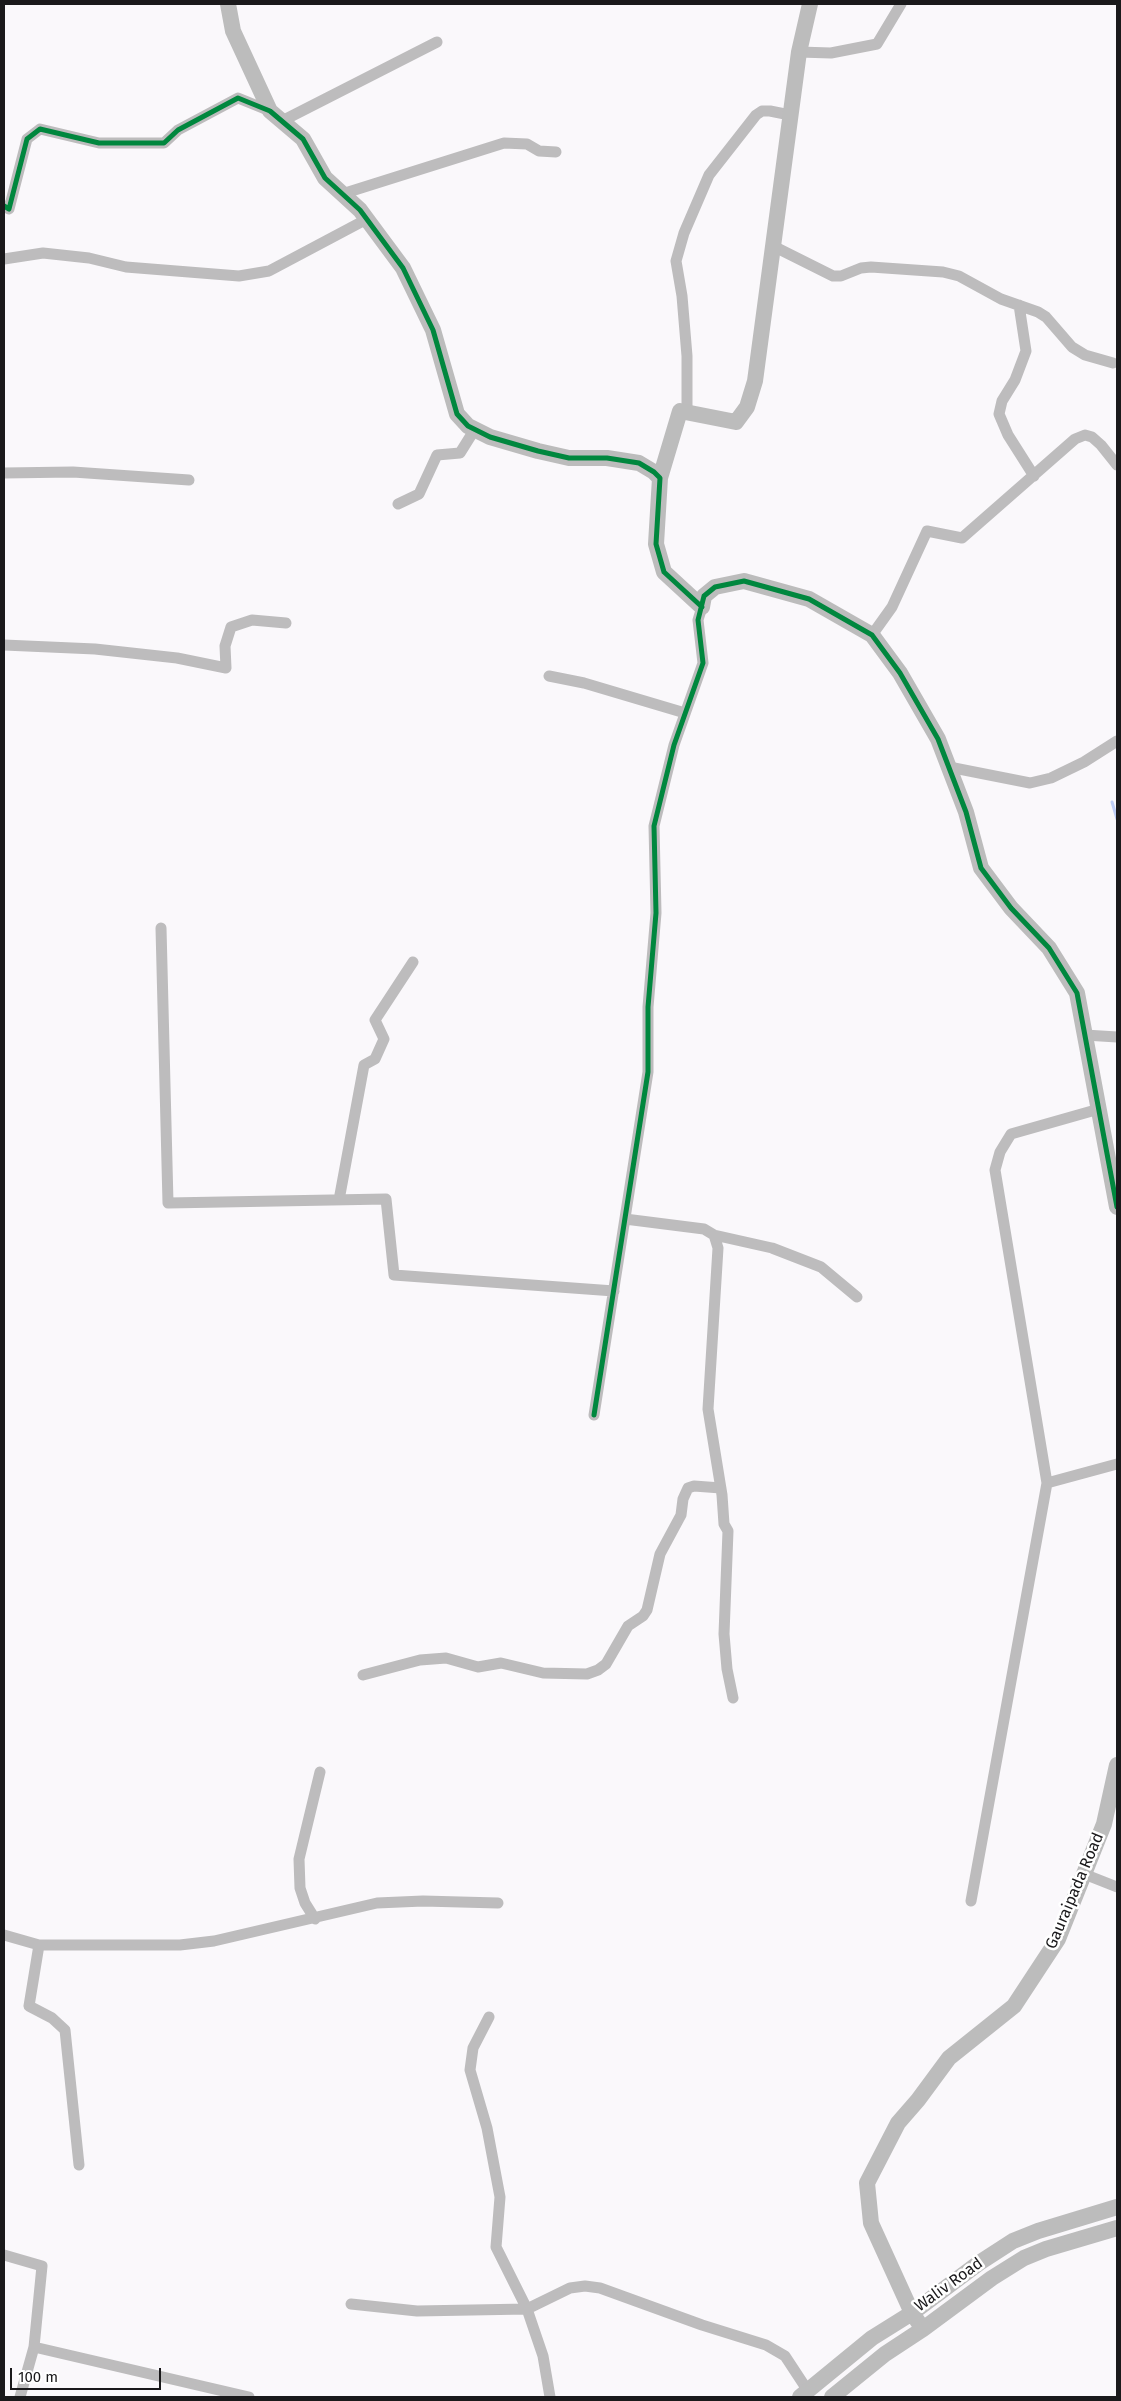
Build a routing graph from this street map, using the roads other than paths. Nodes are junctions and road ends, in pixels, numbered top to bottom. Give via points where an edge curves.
1 (228, 4) edge
2 (810, 4) edge
3 (901, 4) edge
4 (437, 42) dead end
5 (799, 52) junction
6 (276, 116) junction
7 (790, 116) junction
8 (556, 152) dead end
9 (342, 194) junction
10 (4, 206) edge
11 (367, 219) junction
12 (773, 246) junction
13 (4, 259) edge
14 (1018, 306) junction
15 (1113, 363) dead end
16 (687, 412) junction
17 (475, 429) junction
18 (1117, 465) edge
19 (4, 473) edge
20 (1034, 476) junction
21 (660, 478) junction
22 (189, 480) dead end
23 (398, 504) dead end
24 (702, 607) junction
25 (286, 623) dead end
26 (872, 635) junction
27 (4, 645) edge
28 (549, 676) dead end
29 (685, 713) junction
30 (1117, 741) edge
31 (948, 767) junction
32 (162, 928) dead end
33 (413, 962) dead end
34 (1085, 1035) junction
35 (1117, 1037) edge
36 (1099, 1109) junction
37 (338, 1200) junction
38 (1117, 1206) edge
39 (625, 1219) junction
40 (714, 1235) junction
41 (614, 1291) junction
42 (857, 1296) dead end
43 (594, 1415) dead end
44 (1117, 1464) edge
45 (1047, 1483) junction
46 (721, 1488) junction
47 (363, 1675) dead end
48 (733, 1698) dead end
49 (1117, 1765) edge
50 (320, 1772) dead end
51 (1084, 1874) junction
52 (1117, 1887) edge
53 (971, 1900) dead end
54 (498, 1903) dead end
55 (315, 1918) junction
56 (4, 1935) edge
57 (39, 1945) junction
58 (489, 2017) dead end
59 (79, 2165) dead end
60 (1117, 2207) edge
61 (1117, 2228) edge
62 (4, 2255) edge
63 (351, 2304) dead end
64 (527, 2309) junction
65 (912, 2313) junction
66 (923, 2329) junction
67 (34, 2347) junction
68 (804, 2394) edge
69 (20, 2397) edge
70 (249, 2397) edge
71 (550, 2397) edge
72 (832, 2397) edge

1 - 6 street via 233,31
2 - 5 street
3 - 5 street via 877,44 831,53
4 - 6 street
5 - 7 street
6 - 9 street via 303,139 325,178
6 - 10 street via 238,98 178,130 164,143 99,143 40,129 28,139 9,209
7 - 12 street
7 - 16 street via 770,111 756,115 709,175 684,233 676,260 687,356
8 - 9 street via 539,151 527,144 504,143
9 - 11 street
11 - 13 street via 269,271 240,276 126,267 89,258 43,253
11 - 17 street via 403,268 433,330 457,414
12 - 14 street via 833,276 871,267 943,272 959,276
12 - 16 street via 755,382 747,408 736,422
14 - 15 street via 1046,317 1072,347 1085,355
14 - 20 street via 1026,351 1015,380 1002,401 1000,414 1008,435
16 - 21 street via 680,411
17 - 21 street via 538,451 570,458 606,458 639,463
17 - 23 street via 460,453 437,455 419,494
18 - 20 street via 1101,445 1085,435 1075,439
19 - 22 street via 72,472
20 - 26 street via 962,538 927,531 892,607
21 - 24 street via 656,544 664,572
24 - 26 street via 704,596 715,587 744,581 809,599
24 - 29 street via 698,620 703,663
25 - 27 street via 252,620 231,627 225,646 226,668 177,658 95,649
26 - 31 street via 900,672 938,739
28 - 29 street
29 - 39 street via 654,826 656,912 648,1007 648,1072
30 - 31 street via 1051,778 1030,783
31 - 34 street via 966,812 981,868 1011,908 1050,948 1077,993
32 - 37 street via 168,1203
33 - 37 street via 375,1020 384,1039 375,1059 364,1065
34 - 35 street
34 - 36 street
36 - 38 street
36 - 45 street via 1011,1134 1000,1152 995,1170
37 - 41 street via 386,1199 394,1275
39 - 40 street via 704,1229
39 - 41 street
40 - 42 street via 772,1248 821,1267
40 - 46 street via 718,1248 708,1409
41 - 43 street
44 - 45 street
45 - 53 street
46 - 47 street via 688,1488 681,1516 660,1554 647,1610 628,1626 606,1664 598,1670 587,1674 543,1672 500,1663 478,1667 446,1658 420,1660
46 - 48 street via 724,1524 728,1531 724,1634
49 - 51 street, Gauraipada Road via 1104,1824
50 - 55 street via 300,1860 300,1888 305,1904
51 - 52 street
51 - 65 street, Gauraipada Road via 1058,1939 1014,2006 949,2058 898,2123 867,2183 871,2223
54 - 55 street via 377,1903
55 - 57 street via 214,1941 180,1945
56 - 57 street
57 - 59 street via 29,2006 52,2018 65,2030
58 - 64 street via 473,2048 470,2070 487,2128 500,2197 496,2247
60 - 65 street, Waliv Road via 1013,2241
61 - 66 street, Waliv Road via 1024,2258
62 - 67 street via 42,2266
63 - 64 street via 418,2310
64 - 68 street via 570,2288 600,2288 766,2345 785,2356
64 - 71 street via 543,2356
65 - 66 street, Gauraipada Road
65 - 68 street, Waliv Road via 872,2338
66 - 72 street, Waliv Road via 885,2354
67 - 69 street
67 - 70 street

